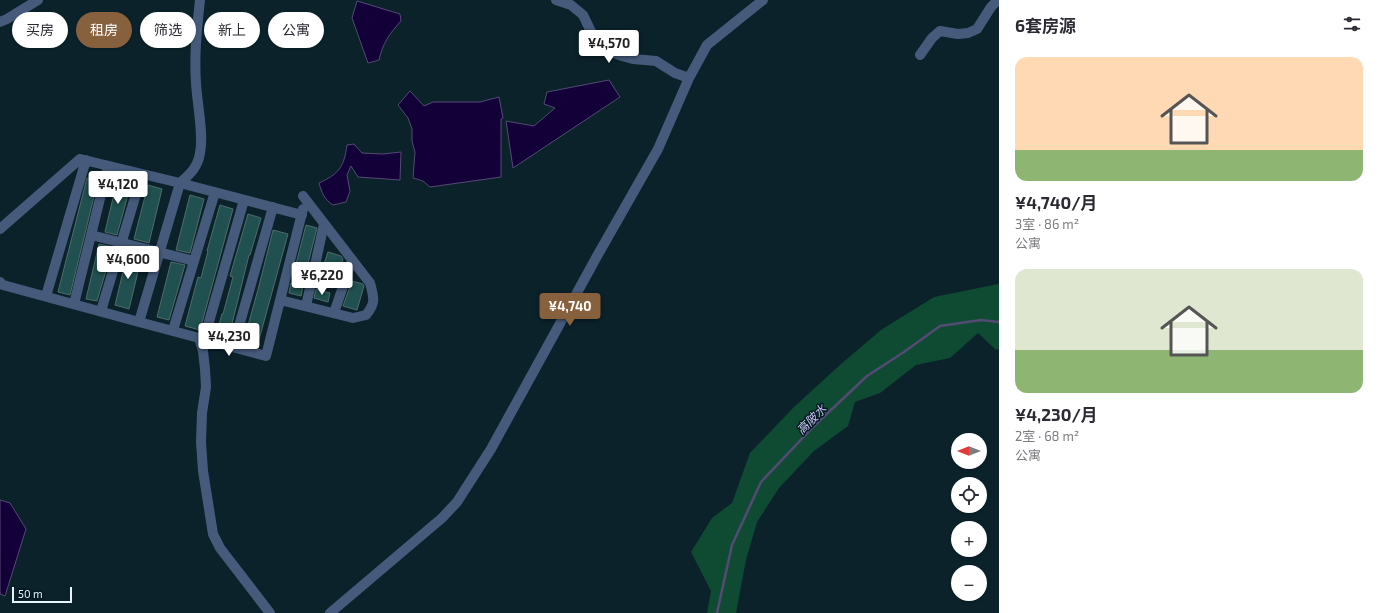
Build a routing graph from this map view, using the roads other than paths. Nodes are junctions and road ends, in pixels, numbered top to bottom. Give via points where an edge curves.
1 (38, 0) edge
2 (200, 0) edge
3 (556, 0) edge
4 (763, 0) edge
5 (998, 0) edge
6 (0, 22) edge
7 (920, 55) dead end
8 (689, 78) junction
9 (86, 160) junction
10 (108, 166) junction
11 (142, 174) junction
12 (180, 182) junction
13 (215, 192) junction
14 (244, 200) junction
15 (273, 207) junction
16 (302, 215) junction
17 (324, 224) junction
18 (0, 229) edge
19 (91, 236) junction
20 (121, 243) junction
21 (159, 252) junction
22 (352, 260) junction
23 (194, 261) junction
24 (0, 282) edge
25 (46, 296) junction
26 (280, 300) junction
27 (74, 304) junction
28 (306, 306) junction
29 (101, 311) junction
30 (334, 313) junction
31 (139, 322) junction
32 (173, 330) junction
33 (201, 338) junction
34 (232, 347) junction
35 (270, 613) edge
36 (330, 613) edge

1 - 6 street
2 - 12 street via 196,27 196,81 200,154 193,172
3 - 8 street via 571,5 583,15 600,47 633,59 656,61
4 - 8 street via 707,45
5 - 7 street via 977,29 958,34 940,31
8 - 36 street via 658,149 491,449 457,502
9 - 10 street
9 - 18 street via 80,159
9 - 25 street
10 - 11 street
10 - 19 street
11 - 12 street
11 - 20 street
12 - 13 street
12 - 21 street
13 - 14 street
13 - 23 street
14 - 15 street
14 - 33 street
15 - 16 street
15 - 34 street
16 - 17 street via 304,197
16 - 26 street
17 - 22 street
17 - 28 street
19 - 20 street
19 - 27 street
20 - 21 street
20 - 29 street
21 - 23 street
21 - 31 street
22 - 30 street
22 - 30 street via 370,283 374,295 373,307 366,316 353,318
23 - 32 street
24 - 25 street
25 - 27 street
26 - 28 street
26 - 34 street via 266,356
27 - 29 street
28 - 30 street
29 - 31 street
31 - 32 street
32 - 33 street
33 - 34 street
33 - 35 street via 206,381 201,442 212,534

